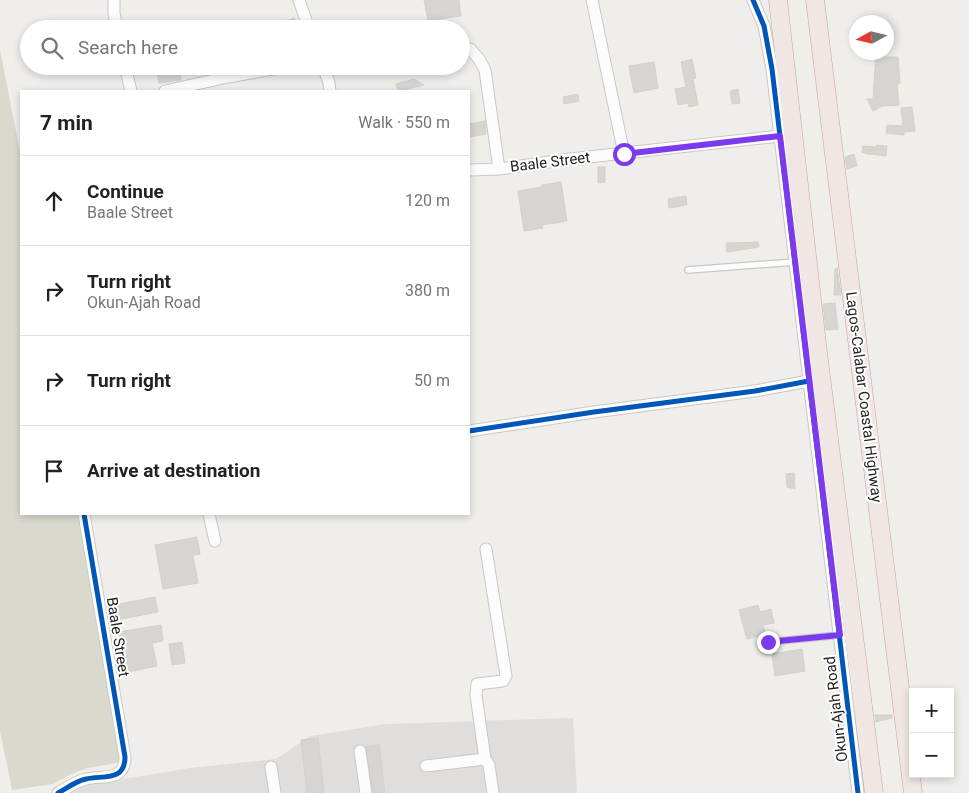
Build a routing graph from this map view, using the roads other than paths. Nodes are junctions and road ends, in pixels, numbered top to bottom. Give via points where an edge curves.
1 (114, 0) edge
2 (299, 0) edge
3 (592, 0) edge
4 (753, 0) edge
5 (778, 0) edge
6 (815, 0) edge
7 (115, 20) edge
8 (306, 20) edge
9 (470, 49) edge
10 (127, 75) edge
11 (239, 75) edge
12 (327, 75) edge
13 (131, 90) edge
14 (170, 90) edge
15 (330, 90) edge
16 (780, 136) junction
17 (624, 154) junction
18 (499, 169) junction
19 (470, 170) edge
20 (795, 262) junction
21 (688, 270) dead end
22 (809, 381) junction
23 (470, 432) edge
24 (84, 515) edge
25 (209, 515) edge
26 (215, 541) dead end
27 (486, 549) dead end
28 (840, 635) junction
29 (768, 642) dead end
30 (360, 751) dead end
31 (485, 759) junction
32 (426, 766) dead end
33 (272, 768) dead end
34 (58, 793) edge
35 (275, 793) edge
36 (366, 793) edge
37 (493, 793) edge
38 (858, 793) edge
39 (874, 793) edge
40 (913, 793) edge

1 - 7 street
2 - 8 street
3 - 17 street
4 - 16 street, Okun-Ajah Road via 764,26
5 - 39 highway via 818,353
6 - 40 highway, Lagos-Calabar Coastal Highway
9 - 18 street via 485,70
10 - 13 street
11 - 14 street
12 - 15 street
16 - 17 street, Baale Street
16 - 20 street, Okun-Ajah Road
17 - 18 street, Baale Street
18 - 19 street, Baale Street
20 - 21 lane
20 - 22 street, Okun-Ajah Road
22 - 23 street
22 - 28 street, Okun-Ajah Road
24 - 34 street, Baale Street via 125,764 117,775 85,779
25 - 26 street
27 - 31 street via 506,676 503,681 477,684
28 - 29 lane
28 - 38 street, Okun-Ajah Road
30 - 36 street
31 - 32 street
31 - 37 street via 489,765
33 - 35 street

